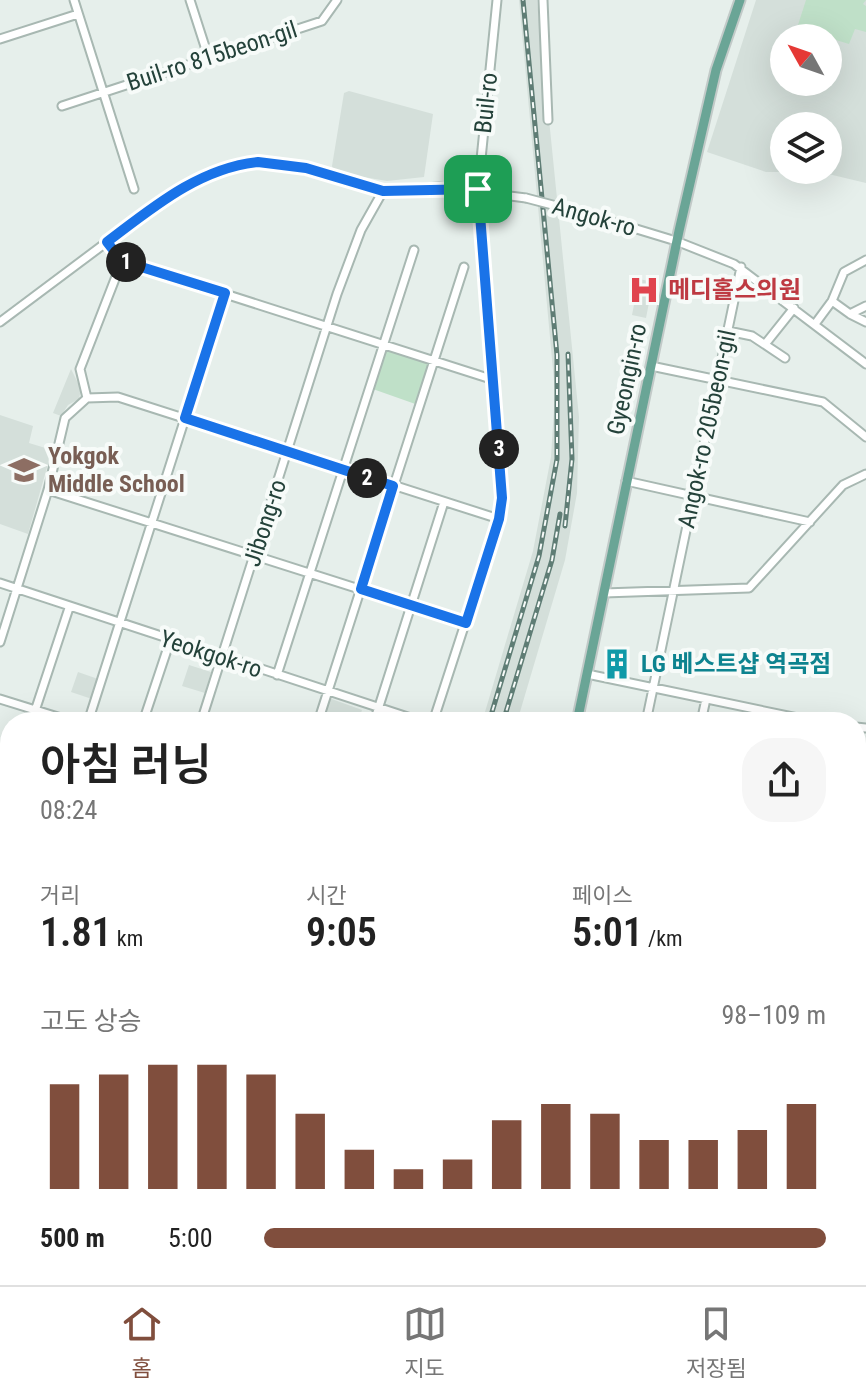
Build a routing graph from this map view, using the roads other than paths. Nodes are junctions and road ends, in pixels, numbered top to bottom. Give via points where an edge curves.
1 (74, 0) edge
2 (190, 0) edge
3 (337, 0) edge
4 (497, 0) edge
5 (543, 0) edge
6 (740, 0) edge
7 (78, 14) junction
8 (0, 39) edge
9 (209, 59) junction
10 (102, 90) junction
11 (62, 106) dead end
12 (548, 120) dead end
13 (134, 189) dead end
14 (478, 189) junction
15 (383, 191) junction
16 (676, 241) junction
17 (107, 242) junction
18 (414, 250) dead end
19 (866, 260) edge
20 (122, 261) junction
21 (464, 267) dead end
22 (741, 267) junction
23 (225, 293) junction
24 (832, 301) junction
25 (866, 306) edge
26 (794, 308) junction
27 (850, 314) junction
28 (0, 322) edge
29 (866, 322) edge
30 (815, 324) junction
31 (328, 327) junction
32 (728, 331) junction
33 (766, 343) junction
34 (384, 345) junction
35 (785, 358) dead end
36 (435, 362) junction
37 (866, 364) edge
38 (651, 366) junction
39 (494, 380) junction
40 (717, 382) junction
41 (87, 398) junction
42 (185, 418) junction
43 (866, 437) edge
44 (288, 452) junction
45 (344, 470) junction
46 (866, 474) edge
47 (626, 481) junction
48 (393, 486) junction
49 (48, 490) junction
50 (694, 495) junction
51 (444, 502) junction
52 (499, 519) junction
53 (152, 521) junction
54 (810, 522) junction
55 (255, 555) junction
56 (311, 573) junction
57 (0, 583) edge
58 (361, 589) junction
59 (17, 590) junction
60 (673, 590) junction
61 (604, 593) junction
62 (411, 605) junction
63 (69, 608) junction
64 (466, 623) junction
65 (120, 625) junction
66 (170, 641) junction
67 (0, 642) edge
68 (222, 658) junction
69 (587, 674) junction
70 (277, 675) junction
71 (653, 687) junction
72 (328, 691) junction
73 (0, 699) edge
74 (706, 699) junction
75 (378, 708) junction
76 (35, 711) junction
77 (39, 712) edge
78 (91, 712) edge
79 (146, 712) edge
80 (204, 712) edge
81 (321, 712) edge
82 (377, 712) edge
83 (391, 712) edge
84 (436, 712) edge
85 (579, 712) edge
86 (648, 712) edge
87 (703, 712) edge
88 (769, 712) edge

1 - 7 street, Buil-ro 815beon-gil
2 - 9 street
3 - 9 street, Buil-ro 815beon-gil via 322,21
4 - 14 street, Buil-ro
5 - 12 street
6 - 16 main road, Gyeongin-ro via 716,70
7 - 8 street
7 - 10 street, Buil-ro 815beon-gil
9 - 10 street, Buil-ro 815beon-gil
10 - 11 street, Buil-ro 815beon-gil
10 - 13 street, Buil-ro 815beon-gil
14 - 15 street, Angok-ro
14 - 16 street, Angok-ro, bridge
14 - 39 street, Buil-ro
15 - 17 street, Angok-ro via 292,166 241,163 185,186
15 - 31 street, Jibong-ro via 361,230
16 - 22 street, Angok-ro
16 - 38 main road, Gyeongin-ro
17 - 20 street
17 - 28 street, Angok-ro
18 - 34 street
19 - 24 street via 844,272
20 - 23 street
20 - 41 street via 80,369
21 - 36 street
22 - 26 street, Angok-ro
22 - 32 street, Angok-ro 205beon-gil
23 - 31 street
23 - 42 street
24 - 27 street
24 - 30 street
25 - 27 street
26 - 30 street, Angok-ro
26 - 33 street
27 - 29 street
30 - 37 street, Angok-ro
31 - 34 street
31 - 44 street, Jibong-ro
32 - 33 street
32 - 40 street, Angok-ro 205beon-gil
33 - 35 street
34 - 36 street
34 - 45 street
36 - 39 street
36 - 48 street
38 - 40 street
38 - 47 main road, Gyeongin-ro
39 - 52 street, Buil-ro via 502,486
40 - 43 street via 823,402
40 - 50 street, Angok-ro 205beon-gil
41 - 42 street via 118,397
41 - 49 street via 65,418
42 - 44 street
42 - 53 street
44 - 45 street
44 - 55 street, Jibong-ro
45 - 48 street
45 - 56 street
46 - 54 street via 843,485
47 - 50 street
47 - 61 main road, Gyeongin-ro
48 - 51 street
48 - 58 street
49 - 53 street
49 - 59 street
50 - 54 street
50 - 60 street, Angok-ro 205beon-gil
51 - 52 street
51 - 62 street
52 - 64 street, Buil-ro
53 - 55 street
53 - 65 street
54 - 60 street via 749,588
55 - 56 street
55 - 68 street, Jibong-ro
56 - 58 street
56 - 70 street
57 - 59 street, Yeokgok-ro
58 - 62 street
58 - 72 street
59 - 63 street, Yeokgok-ro
59 - 67 street
60 - 61 street
60 - 71 street, Angok-ro 205beon-gil
61 - 69 main road, Gyeongin-ro
62 - 64 street
62 - 75 street
63 - 65 street, Yeokgok-ro
63 - 76 street
64 - 84 street, Buil-ro
65 - 66 street, Yeokgok-ro
65 - 78 street
66 - 68 street, Yeokgok-ro
66 - 79 street
68 - 70 street, Yeokgok-ro
68 - 80 street, Jibong-ro
69 - 71 street
69 - 85 main road, Gyeongin-ro
70 - 72 street, Yeokgok-ro
71 - 74 street
71 - 86 street, Angok-ro 205beon-gil
72 - 75 street, Yeokgok-ro
72 - 81 street
73 - 76 street
74 - 87 street
74 - 88 street
75 - 82 street
75 - 83 street, Yeokgok-ro
76 - 77 street

